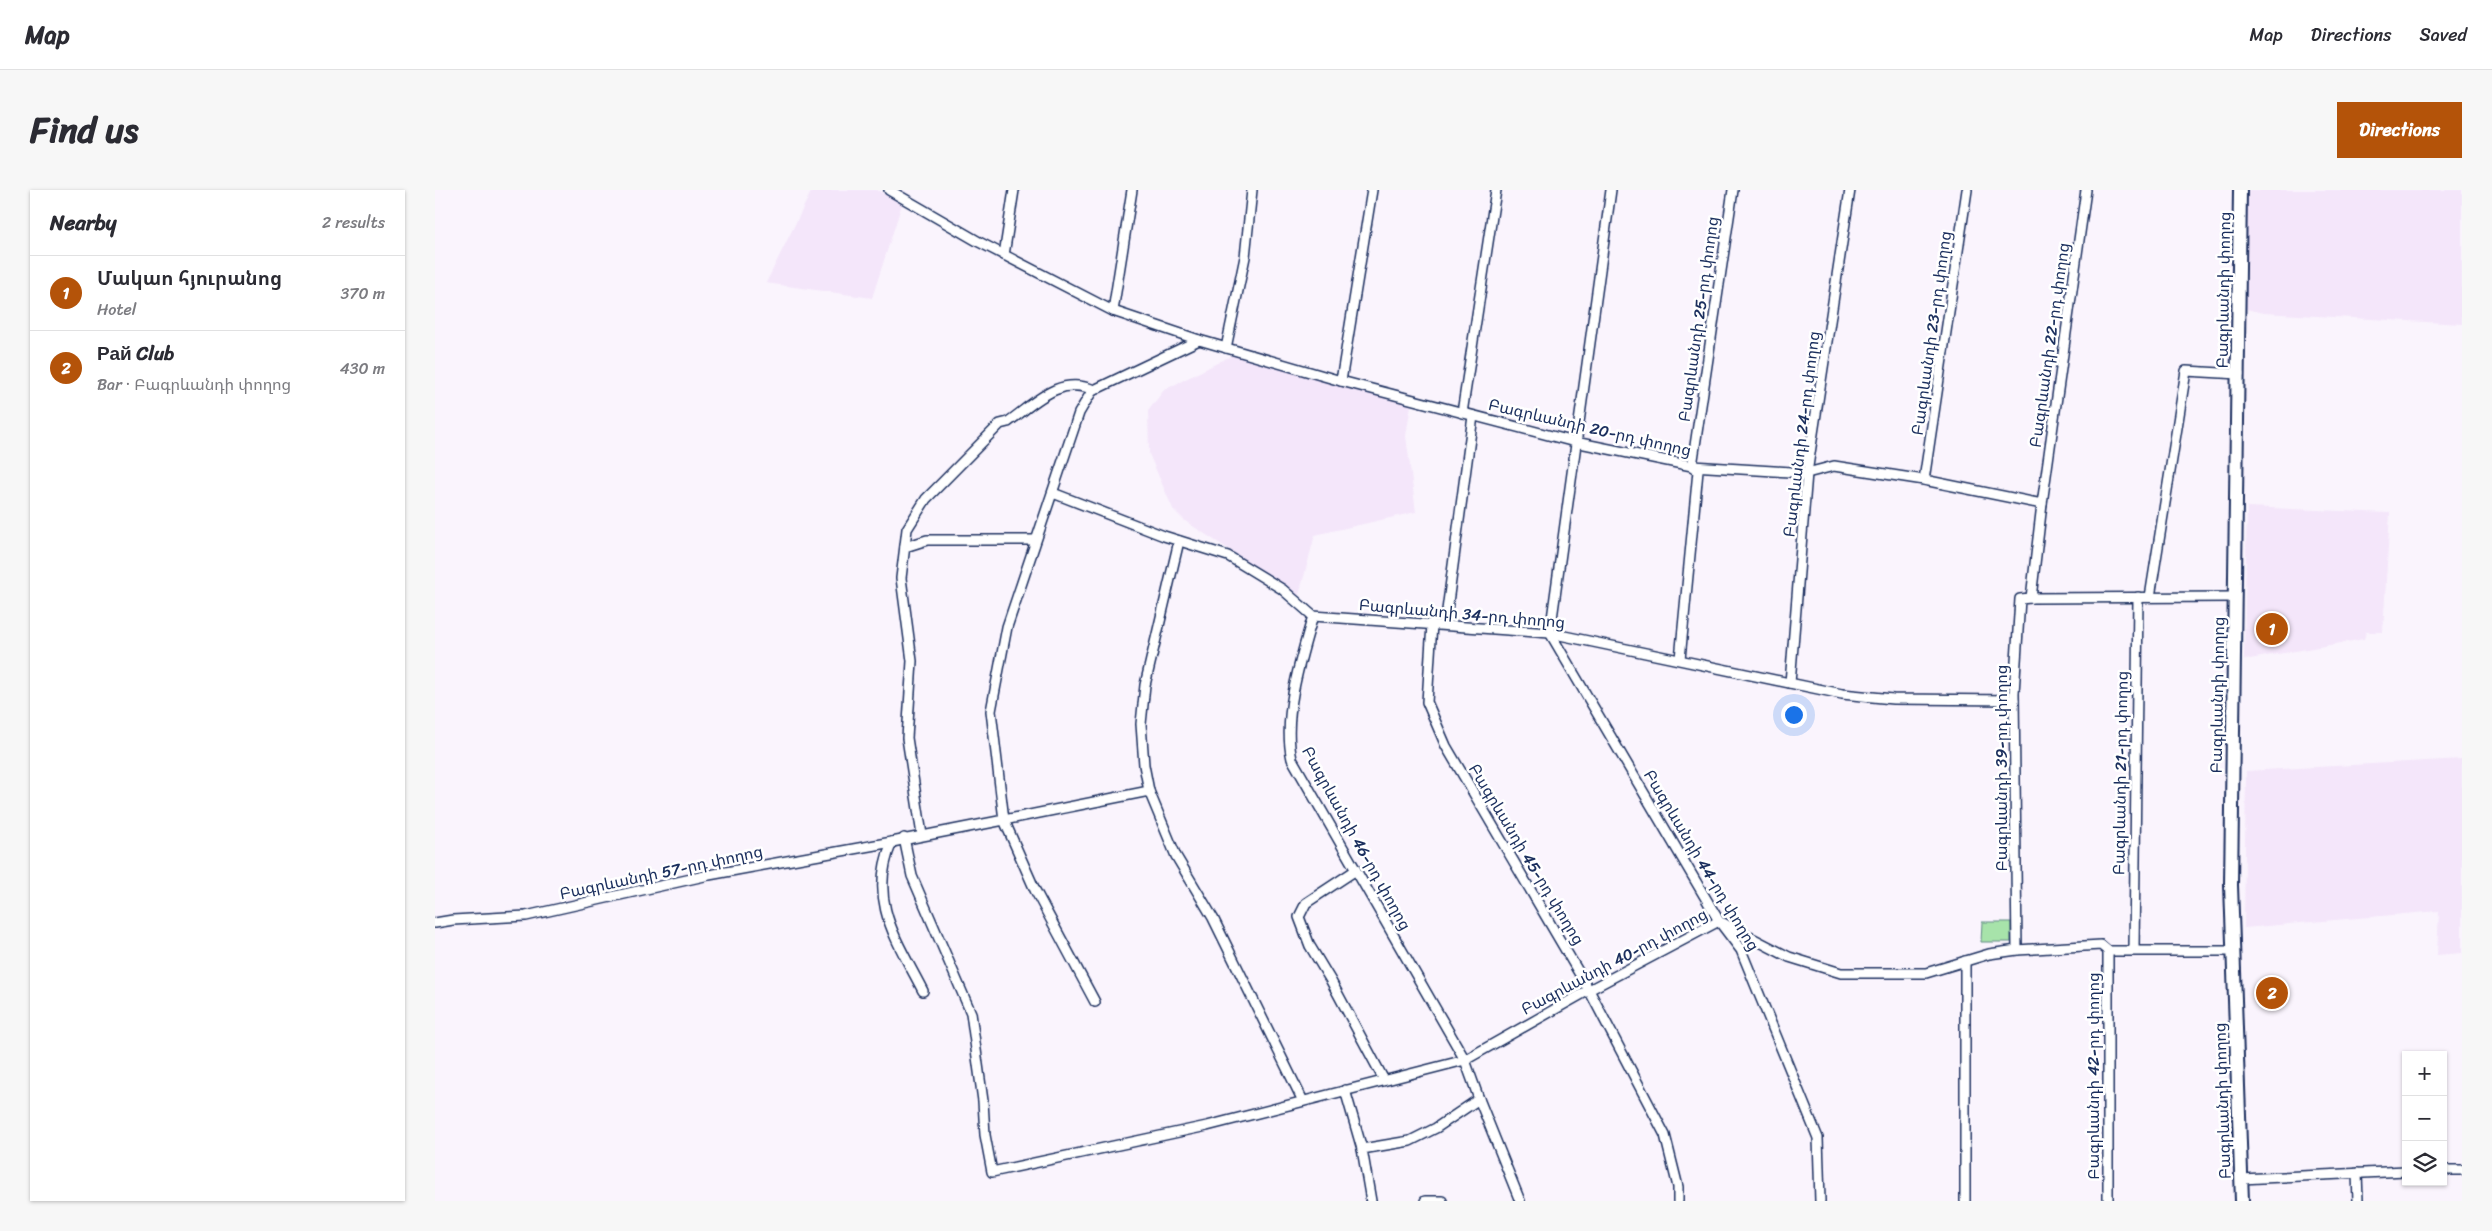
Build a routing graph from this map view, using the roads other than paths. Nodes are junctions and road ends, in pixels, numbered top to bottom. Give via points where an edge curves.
1 (889, 190) edge
2 (1014, 190) edge
3 (1131, 190) edge
4 (1252, 190) edge
5 (1372, 190) edge
6 (1496, 190) edge
7 (1611, 190) edge
8 (1733, 190) edge
9 (1850, 190) edge
10 (1967, 190) edge
11 (2086, 190) edge
12 (2241, 190) edge
13 (1004, 254) junction
14 (1113, 311) junction
15 (1199, 340) junction
16 (1227, 348) junction
17 (2239, 374) junction
18 (1341, 381) junction
19 (1093, 390) junction
20 (1462, 413) junction
21 (1473, 416) junction
22 (1575, 442) junction
23 (1692, 466) junction
24 (1807, 473) junction
25 (1924, 480) junction
26 (1053, 493) junction
27 (2043, 504) junction
28 (1035, 540) junction
29 (1179, 541) junction
30 (905, 547) junction
31 (2138, 597) junction
32 (2149, 597) junction
33 (2235, 597) junction
34 (2031, 598) junction
35 (1313, 616) junction
36 (1432, 624) junction
37 (1445, 625) junction
38 (1550, 633) junction
39 (1680, 659) junction
40 (1790, 683) junction
41 (2014, 700) junction
42 (1149, 791) junction
43 (1004, 820) junction
44 (922, 835) junction
45 (904, 838) junction
46 (892, 842) junction
47 (1356, 870) junction
48 (1719, 921) junction
49 (435, 923) edge
50 (2017, 950) junction
51 (2134, 950) junction
52 (2109, 951) junction
53 (2233, 951) junction
54 (1965, 961) junction
55 (1589, 990) junction
56 (923, 991) dead end
57 (1095, 1002) dead end
58 (1465, 1060) junction
59 (1384, 1080) junction
60 (1345, 1090) junction
61 (1479, 1099) junction
62 (1303, 1101) junction
63 (1362, 1148) junction
64 (2447, 1170) edge
65 (2462, 1170) edge
66 (2402, 1171) edge
67 (2357, 1173) junction
68 (2241, 1178) junction
69 (1371, 1201) edge
70 (1425, 1201) edge
71 (1442, 1201) edge
72 (1520, 1201) edge
73 (1678, 1201) edge
74 (1820, 1201) edge
75 (1965, 1201) edge
76 (2108, 1201) edge
77 (2242, 1201) edge
78 (2358, 1201) edge

1 - 13 street, Բագրևանդի 20-րդ փողոց
2 - 13 street
3 - 14 street
4 - 16 street via 1245,257
5 - 18 street
6 - 20 street
7 - 22 street
8 - 23 street, Բագրևանդի 25-րդ փողոց
9 - 24 street, Բագրևանդի 24-րդ փողոց
10 - 25 street, Բագրևանդի 23-րդ փողոց
11 - 27 street, Բագրևանդի 22-րդ փողոց
12 - 17 main road, Բագրևանդի փողոց
13 - 14 street, Բագրևանդի 20-րդ փողոց
14 - 15 street, Բագրևանդի 20-րդ փողոց
15 - 16 street, Բագրևանդի 20-րդ փողոց
15 - 19 street
16 - 18 street, Բագրևանդի 20-րդ փողոց
17 - 32 street via 2186,372
17 - 33 main road, Բագրևանդի փողոց
18 - 20 street, Բագրևանդի 20-րդ փողոց
19 - 26 street via 1079,413
19 - 30 street via 1073,385 1059,387 1008,422 1000,424 926,499 907,529
20 - 21 street, Բագրևանդի 20-րդ փողոց
21 - 22 street, Բագրևանդի 20-րդ փողոց
21 - 37 street
22 - 23 street, Բագրևանդի 20-րդ փողոց
22 - 38 street
23 - 24 street, Բագրևանդի 20-րդ փողոց
23 - 39 street, Բագրևանդի 25-րդ փողոց via 1697,471
24 - 25 street, Բագրևանդի 20-րդ փողոց via 1834,466
24 - 40 street, Բագրևանդի 24-րդ փողոց
25 - 27 street, Բագրևանդի 20-րդ փողոց
26 - 28 street
26 - 29 street
27 - 34 street
28 - 30 street via 927,540
28 - 43 street via 1007,627 991,711
29 - 35 street via 1228,556 1282,589
29 - 42 street via 1145,685 1141,724
30 - 44 street via 901,578 912,661 907,738
31 - 32 street
31 - 34 street
31 - 51 street, Բագրևանդի 21-րդ փողոց
32 - 33 street
33 - 53 main road, Բագրևանդի փողոց
34 - 41 street, Բագրևանդի 39-րդ փողոց via 2020,599
35 - 36 street, Բագրևանդի 34-րդ փողոց
35 - 47 street, Բագրևանդի 46-րդ փողոց via 1296,676 1289,746 1292,759
36 - 37 street, Բագրևանդի 34-րդ փողոց
36 - 55 street, Բագրևանդի 45-րդ փողոց via 1427,702 1446,746
37 - 38 street, Բագրևանդի 34-րդ փողոց
38 - 39 street, Բագրևանդի 34-րդ փողոց
38 - 48 street, Բագրևանդի 44-րդ փողոց
39 - 40 street, Բագրևանդի 34-րդ փողոց
40 - 41 street, Բագրևանդի 34-րդ փողոց via 1842,694 1893,699
41 - 50 street, Բագրևանդի 39-րդ փողոց
42 - 43 street, Բագրևանդի 57-րդ փողոց
42 - 62 street via 1176,856 1213,918
43 - 44 street, Բագրևանդի 57-րդ փողոց
43 - 57 street via 1035,890
44 - 45 street, Բագրևանդի 57-րդ փողոց
45 - 46 street, Բագրևանդի 57-րդ փողոց
45 - 62 street, Բագրևանդի 40-րդ փողոց via 912,876 971,1013 992,1172 1207,1126
46 - 49 street, Բագրևանդի 57-րդ փողոց via 709,875 526,916
46 - 56 street via 886,855 882,892 886,917
47 - 58 street, Բագրևանդի 46-րդ փողոց
47 - 59 street via 1307,903 1299,917 1310,946
48 - 54 street, Բագրևանդի 40-րդ փողոց via 1789,957 1841,973 1926,973
48 - 55 street, Բագրևանդի 40-րդ փողոց
48 - 74 street, Բագրևանդի 44-րդ փողոց via 1741,950 1818,1138
50 - 52 street, Բագրևանդի 40-րդ փողոց via 2101,945
50 - 54 street, Բագրևանդի 40-րդ փողոց
51 - 52 street, Բագրևանդի 40-րդ փողոց
51 - 53 street, Բագրևանդի 40-րդ փողոց
52 - 76 street, Բագրևանդի 42-րդ փողոց
53 - 68 main road, Բագրևանդի փողոց
54 - 75 street
55 - 58 street, Բագրևանդի 40-րդ փողոց
55 - 73 street, Բագրևանդի 45-րդ փողոց via 1665,1135 1678,1186
58 - 59 street, Բագրևանդի 40-րդ փողոց
58 - 61 street
59 - 60 street, Բագրևանդի 40-րդ փողոց
60 - 62 street, Բագրևանդի 40-րդ փողոց
60 - 63 street
61 - 63 street via 1410,1141
61 - 72 street
63 - 69 street
64 - 65 street
66 - 67 street
67 - 68 street
67 - 78 street
68 - 77 main road, Բագրևանդի փողոց
70 - 71 street

